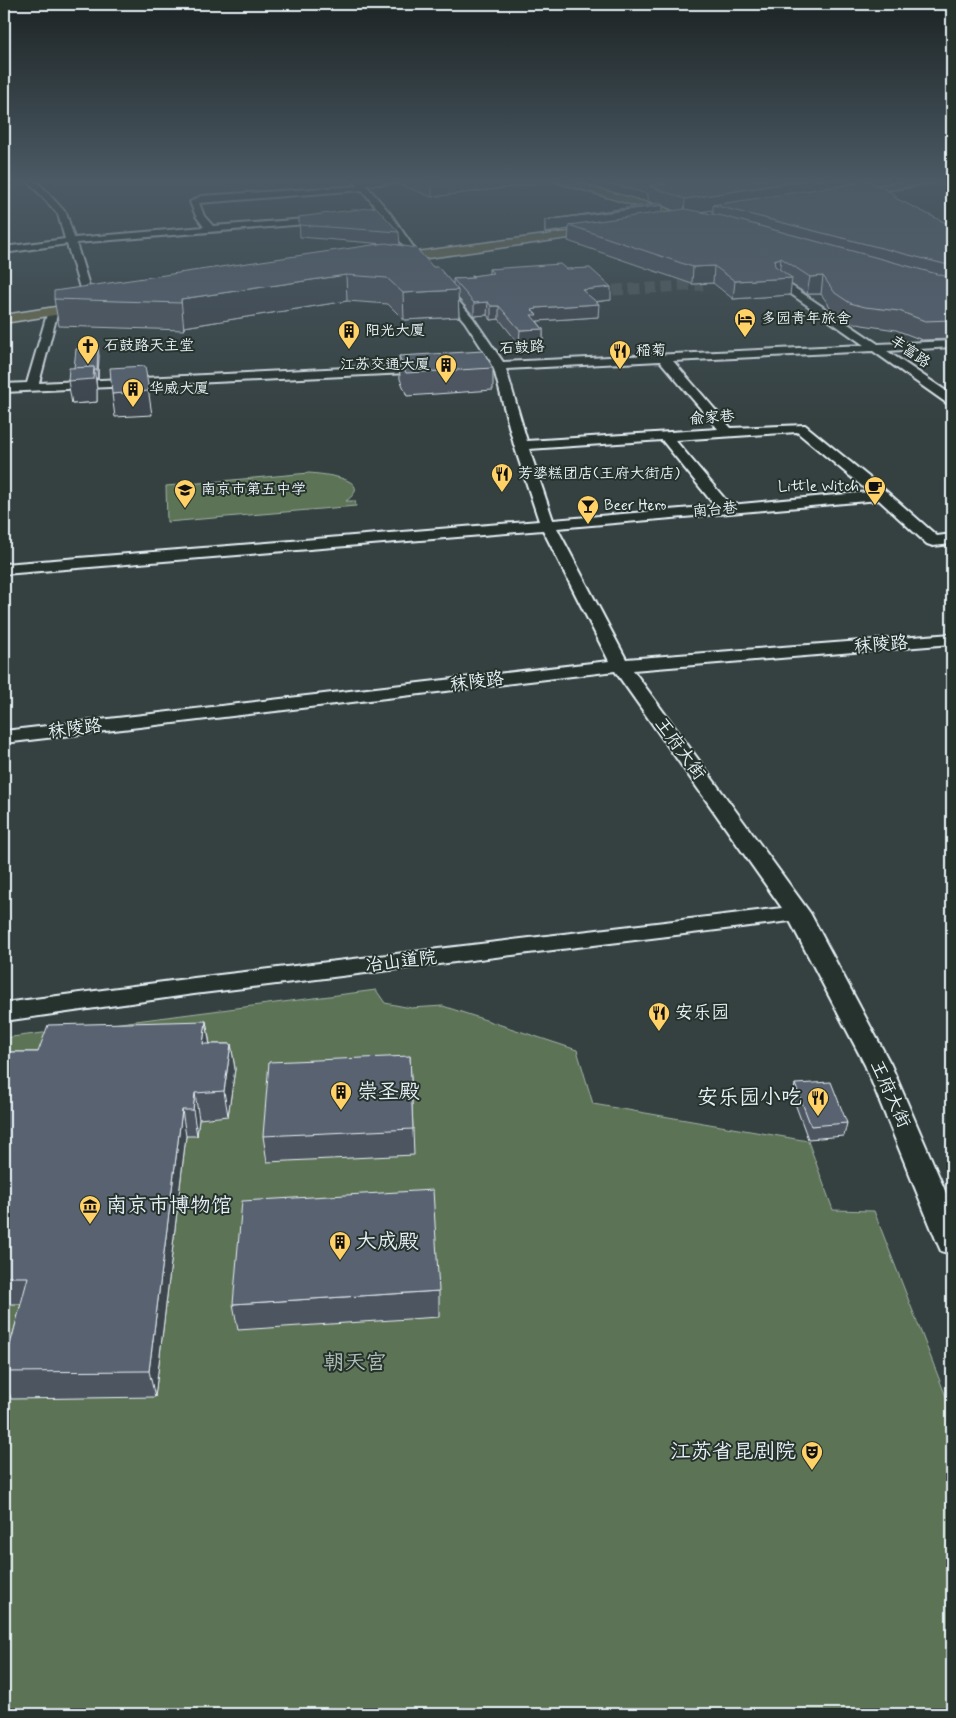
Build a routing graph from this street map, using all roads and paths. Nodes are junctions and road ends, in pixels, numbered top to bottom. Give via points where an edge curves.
1 (76, 260) edge
2 (389, 260) edge
3 (418, 260) edge
4 (377, 262) edge
5 (778, 280) edge
6 (464, 298) edge
7 (451, 299) junction
8 (109, 303) edge
9 (831, 303) edge
10 (813, 304) junction
11 (90, 306) junction
12 (53, 311) junction
13 (4, 318) edge
14 (952, 344) edge
15 (873, 347) junction
16 (663, 357) junction
17 (499, 365) junction
18 (470, 366) edge
19 (440, 368) edge
20 (32, 386) junction
21 (4, 388) edge
22 (952, 402) edge
23 (728, 433) junction
24 (666, 438) junction
25 (522, 445) junction
26 (882, 495) junction
27 (726, 510) junction
28 (547, 523) junction
29 (952, 539) edge
30 (4, 569) edge
31 (952, 639) edge
32 (620, 666) junction
33 (4, 737) edge
34 (798, 913) junction
35 (4, 1012) edge
36 (952, 1240) edge

1 - 11 street
2 - 4 main road
3 - 7 street, 王府大街
5 - 10 street, 丰富路
6 - 7 street
7 - 17 street, 王府大街
8 - 11 main road
9 - 10 street
10 - 15 street, 丰富路
11 - 12 main road
12 - 13 main road
12 - 20 street
14 - 15 street, 石鼓路
15 - 16 street, 石鼓路
15 - 22 street, 丰富路
16 - 17 street, 石鼓路
16 - 23 street
17 - 18 street, 石鼓路
17 - 25 street, 王府大街
19 - 20 street
20 - 21 street
23 - 24 street, 俞家巷
23 - 26 street, 俞家巷 via 800,428
24 - 25 street, 俞家巷
24 - 27 street
25 - 28 street, 王府大街
26 - 27 street, 南台巷
26 - 29 street, 俞家巷 via 933,541
27 - 28 street, 南台巷
28 - 30 street, 南台巷
28 - 32 street, 王府大街
31 - 32 street, 秣陵路
32 - 33 street, 秣陵路
32 - 34 street, 王府大街
34 - 35 street, 冶山道院
34 - 36 street, 王府大街 via 878,1066

